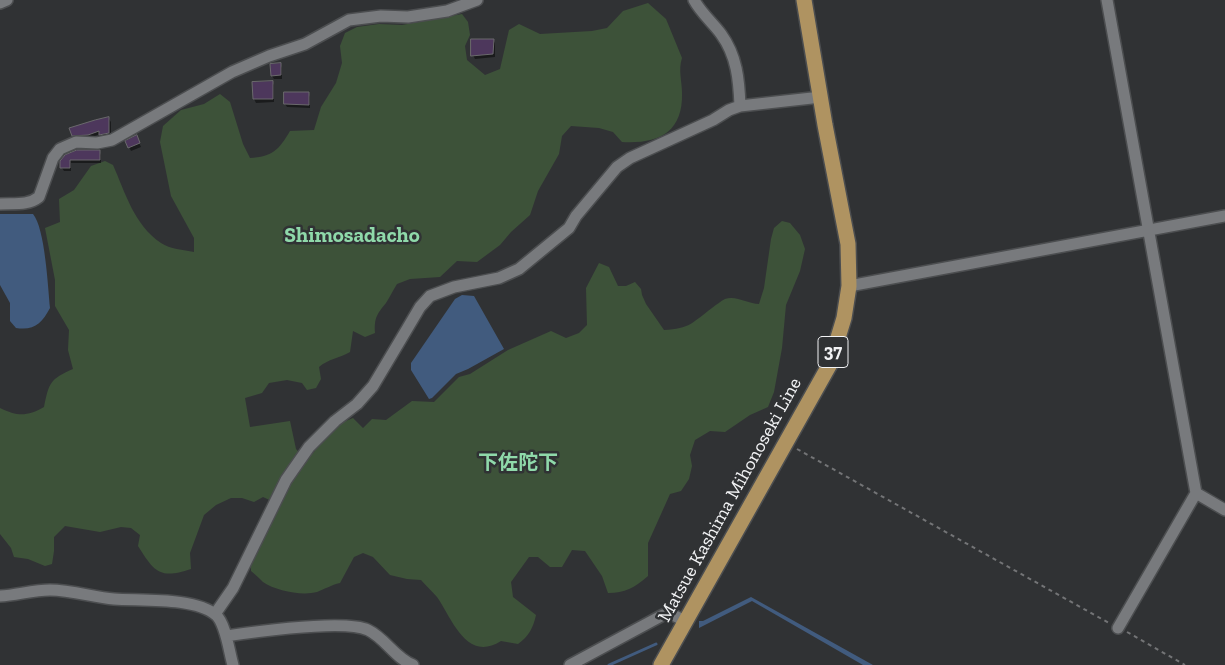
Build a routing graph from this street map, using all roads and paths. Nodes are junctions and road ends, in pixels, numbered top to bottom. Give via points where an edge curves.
1 (7, 0) edge
2 (477, 0) edge
3 (694, 0) edge
4 (804, 0) edge
5 (1107, 0) edge
6 (0, 3) edge
7 (821, 97) junction
8 (740, 106) junction
9 (0, 204) edge
10 (1225, 216) edge
11 (1148, 229) junction
12 (849, 286) junction
13 (786, 443) junction
14 (1196, 493) junction
15 (1225, 510) edge
16 (0, 596) edge
17 (215, 614) junction
18 (685, 621) junction
19 (1118, 628) junction
20 (226, 636) junction
21 (233, 665) edge
22 (413, 665) edge
23 (570, 665) edge
24 (661, 665) edge
25 (1185, 665) edge

1 - 6 street
2 - 9 street via 447,11 349,20 305,44 232,72 112,140 76,142 60,150 53,158 39,197 27,203
3 - 8 street via 732,53
4 - 7 main road, Matsue Kashima Mihonoseki Line / 37
5 - 11 street
7 - 8 street
7 - 12 main road, Matsue Kashima Mihonoseki Line / 37 via 848,244
8 - 17 street via 617,167 569,228 519,269 499,278 454,287 430,296 420,307 374,386 308,447 286,480 233,588
10 - 11 street
11 - 12 street
11 - 14 street
12 - 13 main road, Matsue Kashima Mihonoseki Line / 37 via 844,318 830,364
13 - 18 main road, Matsue Kashima Mihonoseki Line / 37
13 - 19 path
14 - 15 street
14 - 19 street
16 - 17 street via 60,591 114,599 185,603
17 - 20 street
18 - 23 street via 673,615 663,615
18 - 24 main road, Matsue Kashima Mihonoseki Line / 37
19 - 25 path
20 - 21 street
20 - 22 street via 308,627 357,627 367,630

